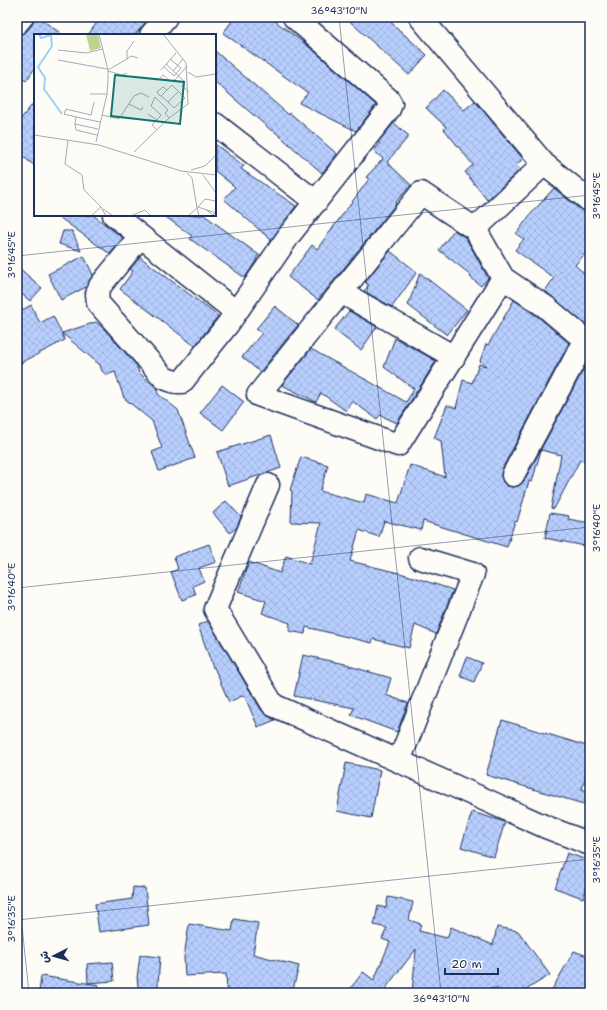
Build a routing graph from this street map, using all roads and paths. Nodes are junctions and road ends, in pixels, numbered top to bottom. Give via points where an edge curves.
1 (22, 17) edge
2 (166, 17) edge
3 (420, 17) edge
4 (304, 20) edge
5 (17, 23) edge
6 (153, 34) edge
7 (216, 125) edge
8 (544, 164) junction
9 (590, 201) edge
10 (316, 202) junction
11 (115, 216) edge
12 (475, 229) junction
13 (140, 237) junction
14 (503, 278) junction
15 (341, 292) junction
16 (236, 312) junction
17 (587, 342) edge
18 (454, 357) junction
19 (513, 475) dead end
20 (268, 485) dead end
21 (420, 558) dead end
22 (399, 761) junction
23 (590, 844) edge

1 - 5 street
2 - 6 street
3 - 8 street
4 - 10 street via 388,99 390,104 389,109
7 - 10 street
8 - 9 street
8 - 12 street
10 - 16 street via 290,234
11 - 13 street
12 - 14 street
12 - 15 street via 421,193
13 - 16 street
13 - 16 street via 100,286 98,303 164,378 182,382
14 - 17 street via 546,307
14 - 18 street
15 - 18 street
15 - 18 street via 258,395 398,445
17 - 19 street
20 - 22 street via 215,610 272,705
21 - 22 street via 472,574
22 - 23 street

